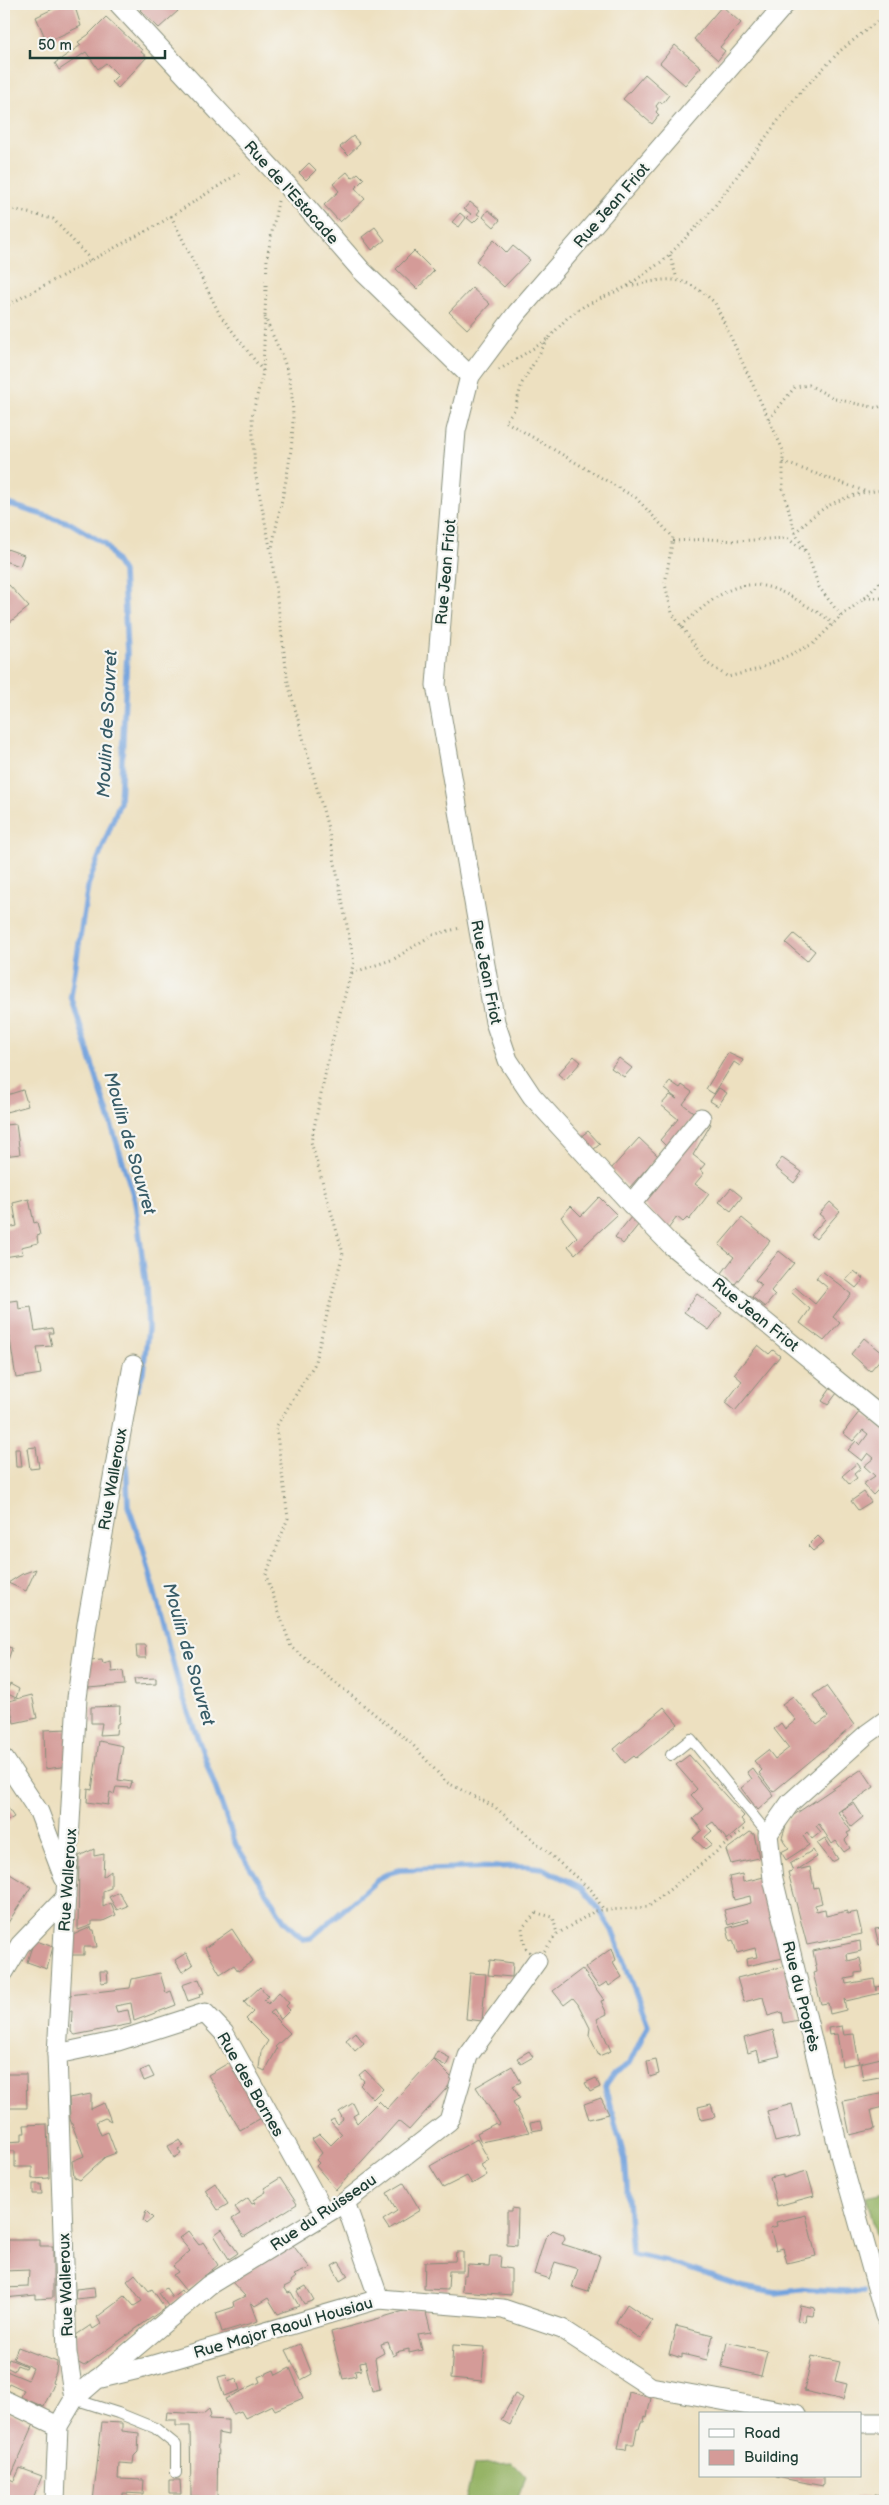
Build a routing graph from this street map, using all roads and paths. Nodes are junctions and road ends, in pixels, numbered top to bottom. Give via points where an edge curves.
1 (119, 4) edge
2 (785, 4) edge
3 (885, 15) edge
4 (239, 172) dead end
5 (287, 184) junction
6 (4, 207) edge
7 (171, 216) junction
8 (670, 254) junction
9 (91, 260) junction
10 (677, 279) junction
11 (626, 287) junction
12 (4, 306) edge
13 (265, 316) junction
14 (548, 339) junction
15 (263, 372) junction
16 (470, 376) junction
17 (885, 404) edge
18 (769, 419) junction
19 (783, 462) junction
20 (885, 490) edge
21 (867, 492) junction
22 (795, 533) junction
23 (673, 541) junction
24 (271, 552) junction
25 (807, 553) junction
26 (885, 577) edge
27 (865, 598) junction
28 (885, 598) edge
29 (841, 616) junction
30 (833, 624) junction
31 (681, 626) junction
32 (478, 924) junction
33 (351, 973) junction
34 (701, 1118) dead end
35 (631, 1204) junction
36 (132, 1365) dead end
37 (885, 1420) edge
38 (885, 1721) edge
39 (671, 1755) dead end
40 (4, 1759) edge
41 (768, 1834) junction
42 (66, 1892) junction
43 (603, 1910) junction
44 (557, 1934) junction
45 (537, 1961) junction
46 (4, 1972) edge
47 (57, 2054) junction
48 (345, 2202) junction
49 (325, 2214) junction
50 (379, 2299) junction
51 (885, 2316) edge
52 (97, 2379) junction
53 (74, 2399) junction
54 (4, 2400) edge
55 (785, 2412) edge
56 (862, 2423) edge
57 (885, 2423) edge
58 (58, 2426) junction
59 (176, 2473) dead end
60 (55, 2501) edge

1 - 5 street, Rue de l'Estacade
2 - 16 street, Rue Jean Friot via 517,313
3 - 8 path via 840,51 796,98 708,215
4 - 7 path
5 - 13 path via 279,197 267,258
5 - 16 street, Rue de l'Estacade via 361,270
6 - 9 path via 53,219
7 - 9 path
7 - 15 path via 220,315
8 - 10 path
8 - 11 path
9 - 12 path
10 - 11 path
10 - 18 path via 698,287 715,303
11 - 14 path via 584,306 567,318
13 - 15 path
13 - 24 path via 289,380 294,417 292,452
14 - 16 path via 494,373
14 - 23 path via 522,383 515,409 504,421 636,498 674,537
15 - 24 path via 252,416 255,472
16 - 32 street, Rue Jean Friot via 456,431 436,685
17 - 18 path via 877,408 834,399 810,385 795,387
18 - 19 path via 782,450
19 - 21 path
19 - 22 path via 783,489
20 - 21 path
21 - 22 path via 822,508
22 - 25 path
23 - 25 path via 710,539 735,542 787,538
23 - 31 path via 665,584 672,613
24 - 33 path via 288,683 328,832 354,962
25 - 29 path via 820,587
26 - 27 path
27 - 28 path
27 - 29 path
29 - 30 path
30 - 31 path via 822,613 790,595 773,588 746,584 719,594
30 - 31 path via 813,644 759,669 728,676 707,663
32 - 33 path via 432,935 394,959
32 - 35 street, Rue Jean Friot via 495,1022 508,1060 532,1096
33 - 43 path via 332,1042 311,1142 343,1253 314,1365 276,1427 288,1518 266,1575 291,1647 412,1744 446,1782 495,1807 591,1890
34 - 35 street
35 - 37 street, Rue Jean Friot via 672,1246
36 - 42 street, Rue Walleroux via 77,1698
38 - 41 street via 790,1803
39 - 41 lane via 691,1739
40 - 42 street via 39,1812
41 - 43 path via 748,1826 648,1907
41 - 51 street, Rue du Progrès via 773,1879 784,1927 841,2159
42 - 46 street via 20,1946
42 - 47 street, Rue Walleroux
43 - 44 path via 595,1911
44 - 45 path
44 - 45 path via 553,1917 536,1913 522,1928 525,1947
45 - 48 street, Rue du Ruisseau via 468,2056 449,2121
47 - 49 street, Rue des Bornes via 118,2042 205,2013 224,2033
47 - 53 street, Rue Walleroux via 67,2353
48 - 49 street, Rue du Ruisseau
48 - 50 street
49 - 52 street, Rue du Ruisseau via 209,2286
50 - 52 street, Rue Major Raoul Housiau
50 - 55 street, Rue Major Raoul Housiau via 502,2309 562,2329 651,2388
52 - 53 street, Rue Major Raoul Housiau
53 - 58 street, Rue Major Raoul Housiau
53 - 59 lane via 155,2428 176,2445
54 - 58 street
56 - 57 street
58 - 60 street, Rue Major Raoul Housiau

